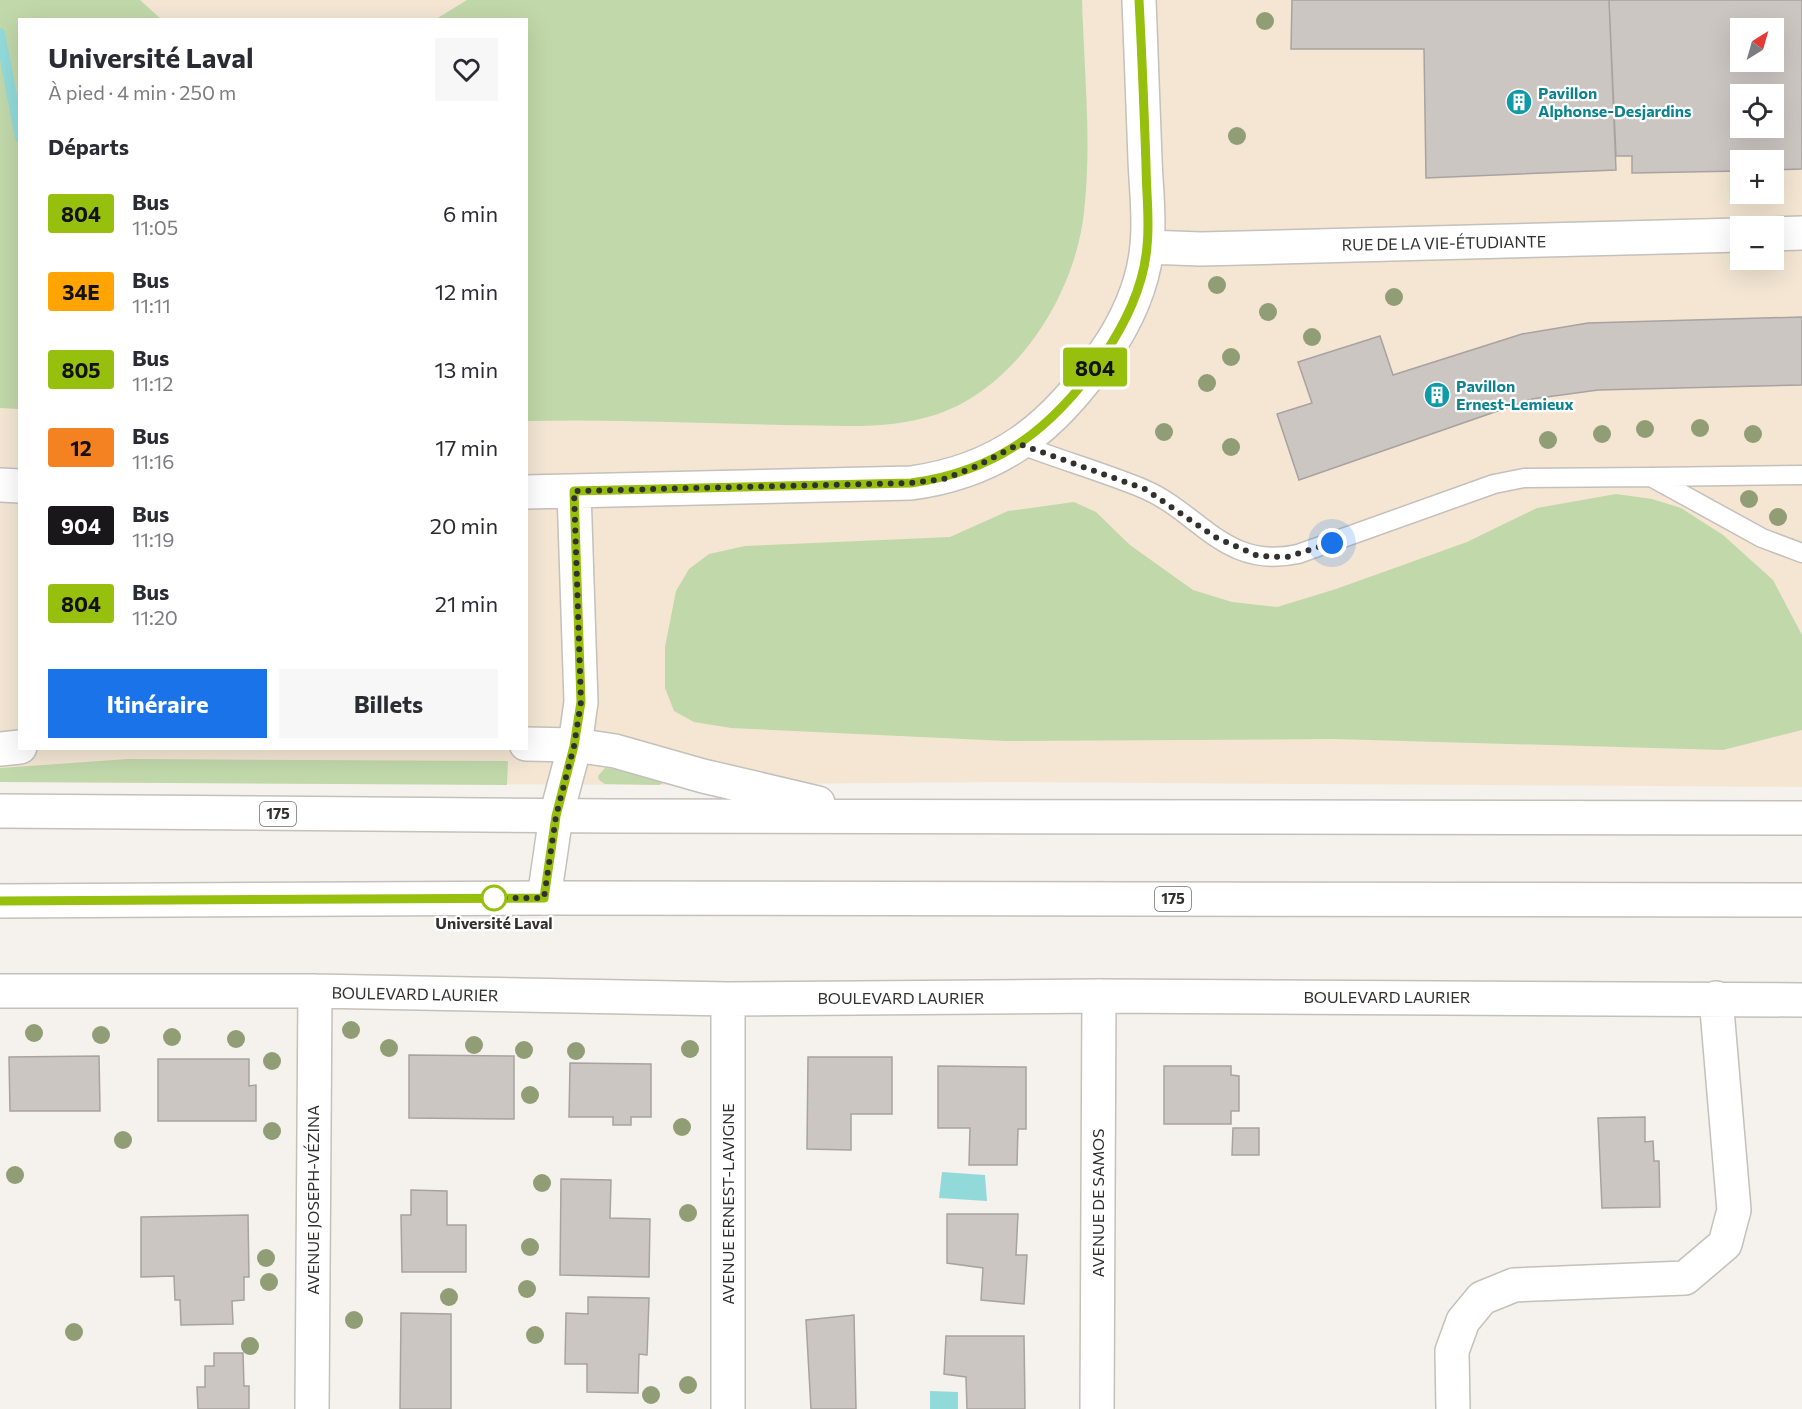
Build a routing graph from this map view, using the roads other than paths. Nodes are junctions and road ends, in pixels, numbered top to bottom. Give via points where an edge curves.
1 (1139, 0) edge
2 (1802, 233) edge
3 (1784, 234) edge
4 (1730, 235) edge
5 (1147, 247) junction
6 (1019, 444) junction
7 (1802, 475) edge
8 (1651, 477) junction
9 (0, 485) edge
10 (18, 486) edge
11 (574, 491) junction
12 (528, 492) edge
13 (1802, 553) edge
14 (528, 744) edge
15 (574, 746) junction
16 (18, 747) edge
17 (0, 749) edge
18 (0, 811) edge
19 (556, 816) junction
20 (884, 816) junction
21 (1802, 818) edge
22 (544, 898) junction
23 (1802, 900) edge
24 (0, 901) edge
25 (0, 991) edge
26 (315, 992) junction
27 (1099, 996) junction
28 (1716, 998) junction
29 (728, 999) junction
30 (1802, 1000) edge
31 (312, 1409) edge
32 (728, 1409) edge
33 (1097, 1409) edge
34 (1452, 1409) edge

1 - 5 street
2 - 3 street
4 - 5 street, RUE DE LA VIE-ÉTUDIANTE
5 - 6 street via 1135,296 1117,336 1064,407
6 - 8 lane via 1145,489 1230,546 1274,558 1305,552 1510,479
6 - 11 street via 944,479 911,483
7 - 8 lane
8 - 13 lane via 1762,538
9 - 10 street
11 - 12 street
11 - 15 street via 582,682
14 - 15 street
15 - 19 street
15 - 20 street via 615,751 755,789
16 - 17 street
18 - 19 street, 175
19 - 20 street, 175
19 - 22 street
20 - 21 street, 175
22 - 23 street, 175
22 - 24 street, 175
25 - 26 street, BOULEVARD LAURIER
26 - 29 street, BOULEVARD LAURIER
26 - 31 street, AVENUE JOSEPH-VÉZINA
27 - 28 street, BOULEVARD LAURIER
27 - 29 street, BOULEVARD LAURIER
27 - 33 street, AVENUE DE SAMOS
28 - 30 street, BOULEVARD LAURIER
28 - 34 street via 1734,1210 1725,1244 1685,1278 1514,1285 1482,1298 1463,1321 1452,1351
29 - 32 street, AVENUE ERNEST-LAVIGNE

